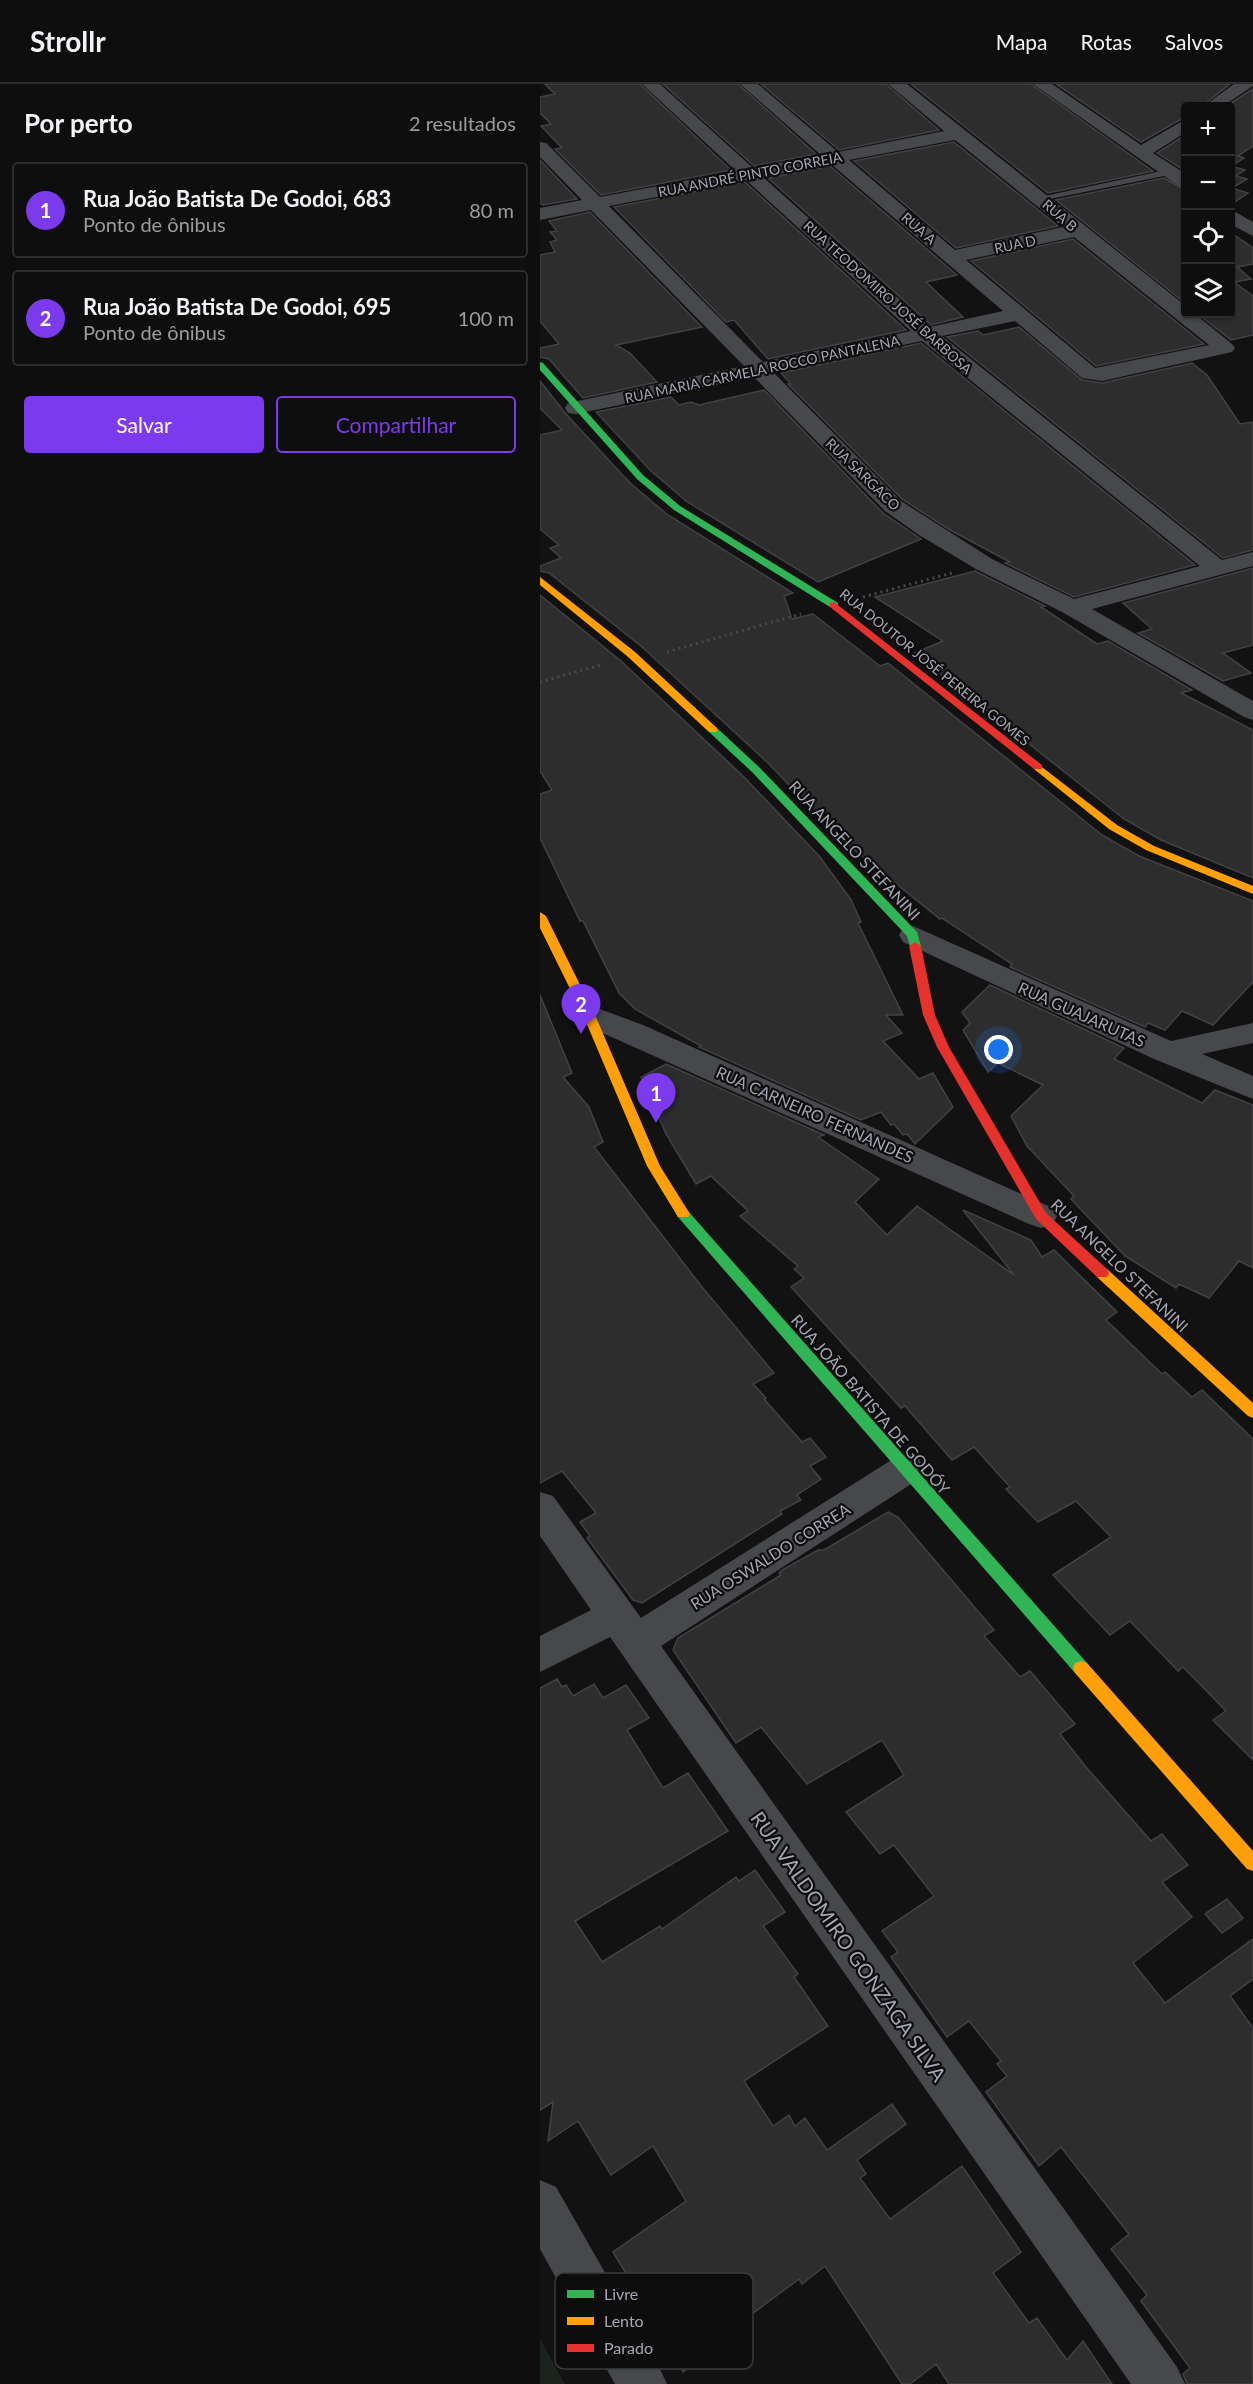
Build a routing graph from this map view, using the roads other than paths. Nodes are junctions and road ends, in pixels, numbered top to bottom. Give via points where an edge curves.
1 (650, 84) edge
2 (748, 84) edge
3 (896, 84) edge
4 (1041, 84) edge
5 (1246, 84) edge
6 (1218, 102) edge
7 (1181, 127) edge
8 (959, 134) junction
9 (540, 147) edge
10 (1142, 152) junction
11 (837, 158) junction
12 (751, 173) junction
13 (1178, 177) edge
14 (1040, 198) junction
15 (595, 203) junction
16 (1239, 210) edge
17 (540, 214) edge
18 (1078, 230) junction
19 (1253, 230) edge
20 (952, 257) junction
21 (1019, 314) junction
22 (926, 334) junction
23 (540, 364) edge
24 (756, 368) junction
25 (1089, 374) joint
26 (576, 408) junction
27 (1253, 559) edge
28 (1218, 568) junction
29 (540, 580) edge
30 (1071, 607) junction
31 (1246, 701) edge
32 (1253, 890) edge
33 (540, 916) edge
34 (913, 935) junction
35 (589, 1015) junction
36 (1253, 1033) edge
37 (1165, 1052) junction
38 (1253, 1088) edge
39 (1041, 1216) junction
40 (1253, 1412) edge
41 (906, 1469) junction
42 (540, 1507) edge
43 (626, 1629) junction
44 (540, 1655) edge
45 (1253, 1863) edge
46 (540, 2203) edge
47 (579, 2273) edge
48 (634, 2369) edge
49 (642, 2384) edge
50 (1160, 2384) edge

1 - 12 street, RUA TEODOMIRO JOSÉ BARBOSA
2 - 11 street, RUA A
3 - 8 street, RUA B
4 - 10 street
5 - 6 street
7 - 10 street
8 - 11 street, RUA ANDRÉ PINTO CORREIA
8 - 14 street, RUA B
9 - 15 street, RUA SARGACO
10 - 13 street
11 - 12 street, RUA ANDRÉ PINTO CORREIA
11 - 20 street, RUA A
12 - 15 street, RUA ANDRÉ PINTO CORREIA
12 - 22 street, RUA TEODOMIRO JOSÉ BARBOSA
13 - 14 lane
14 - 18 street, RUA B
15 - 17 street, RUA ANDRÉ PINTO CORREIA
15 - 24 street, RUA SARGACO
16 - 19 street
18 - 20 street, RUA D
18 - 25 street, RUA B via 1226,346 1223,350 1102,375
20 - 21 street, RUA A
21 - 22 street, RUA MARIA CARMELA ROCCO PANTALENA
21 - 25 street, RUA A
22 - 24 street, RUA MARIA CARMELA ROCCO PANTALENA
22 - 28 street, RUA TEODOMIRO JOSÉ BARBOSA
23 - 26 street, RUA DOUTOR JOSÉ PEREIRA GOMES
24 - 26 street, RUA MARIA CARMELA ROCCO PANTALENA
24 - 30 street, RUA SARGACO via 893,506 984,564
26 - 32 street, RUA DOUTOR JOSÉ PEREIRA GOMES via 640,477 677,508 834,605 1113,827 1150,848
27 - 28 street
28 - 30 street
29 - 34 street, RUA ANGELO STEFANINI via 634,658 756,770
30 - 31 street, RUA SARGACO
33 - 35 street, RUA JOÃO BATISTA DE GODÓY
34 - 37 street, RUA GUAJARUTAS
34 - 39 street, RUA ANGELO STEFANINI via 930,1015 943,1047
35 - 39 street, RUA CARNEIRO FERNANDES
35 - 41 street, RUA JOÃO BATISTA DE GODÓY via 654,1166 687,1221
36 - 37 street
37 - 38 street, RUA GUAJARUTAS
39 - 40 street, RUA ANGELO STEFANINI
41 - 43 street, RUA OSWALDO CORREA
41 - 45 street, RUA JOÃO BATISTA DE GODÓY
42 - 43 street, RUA VALDOMIRO GONZAGA SILVA
43 - 44 street, RUA OSWALDO CORREA
43 - 50 street, RUA VALDOMIRO GONZAGA SILVA
46 - 47 street
48 - 49 street

